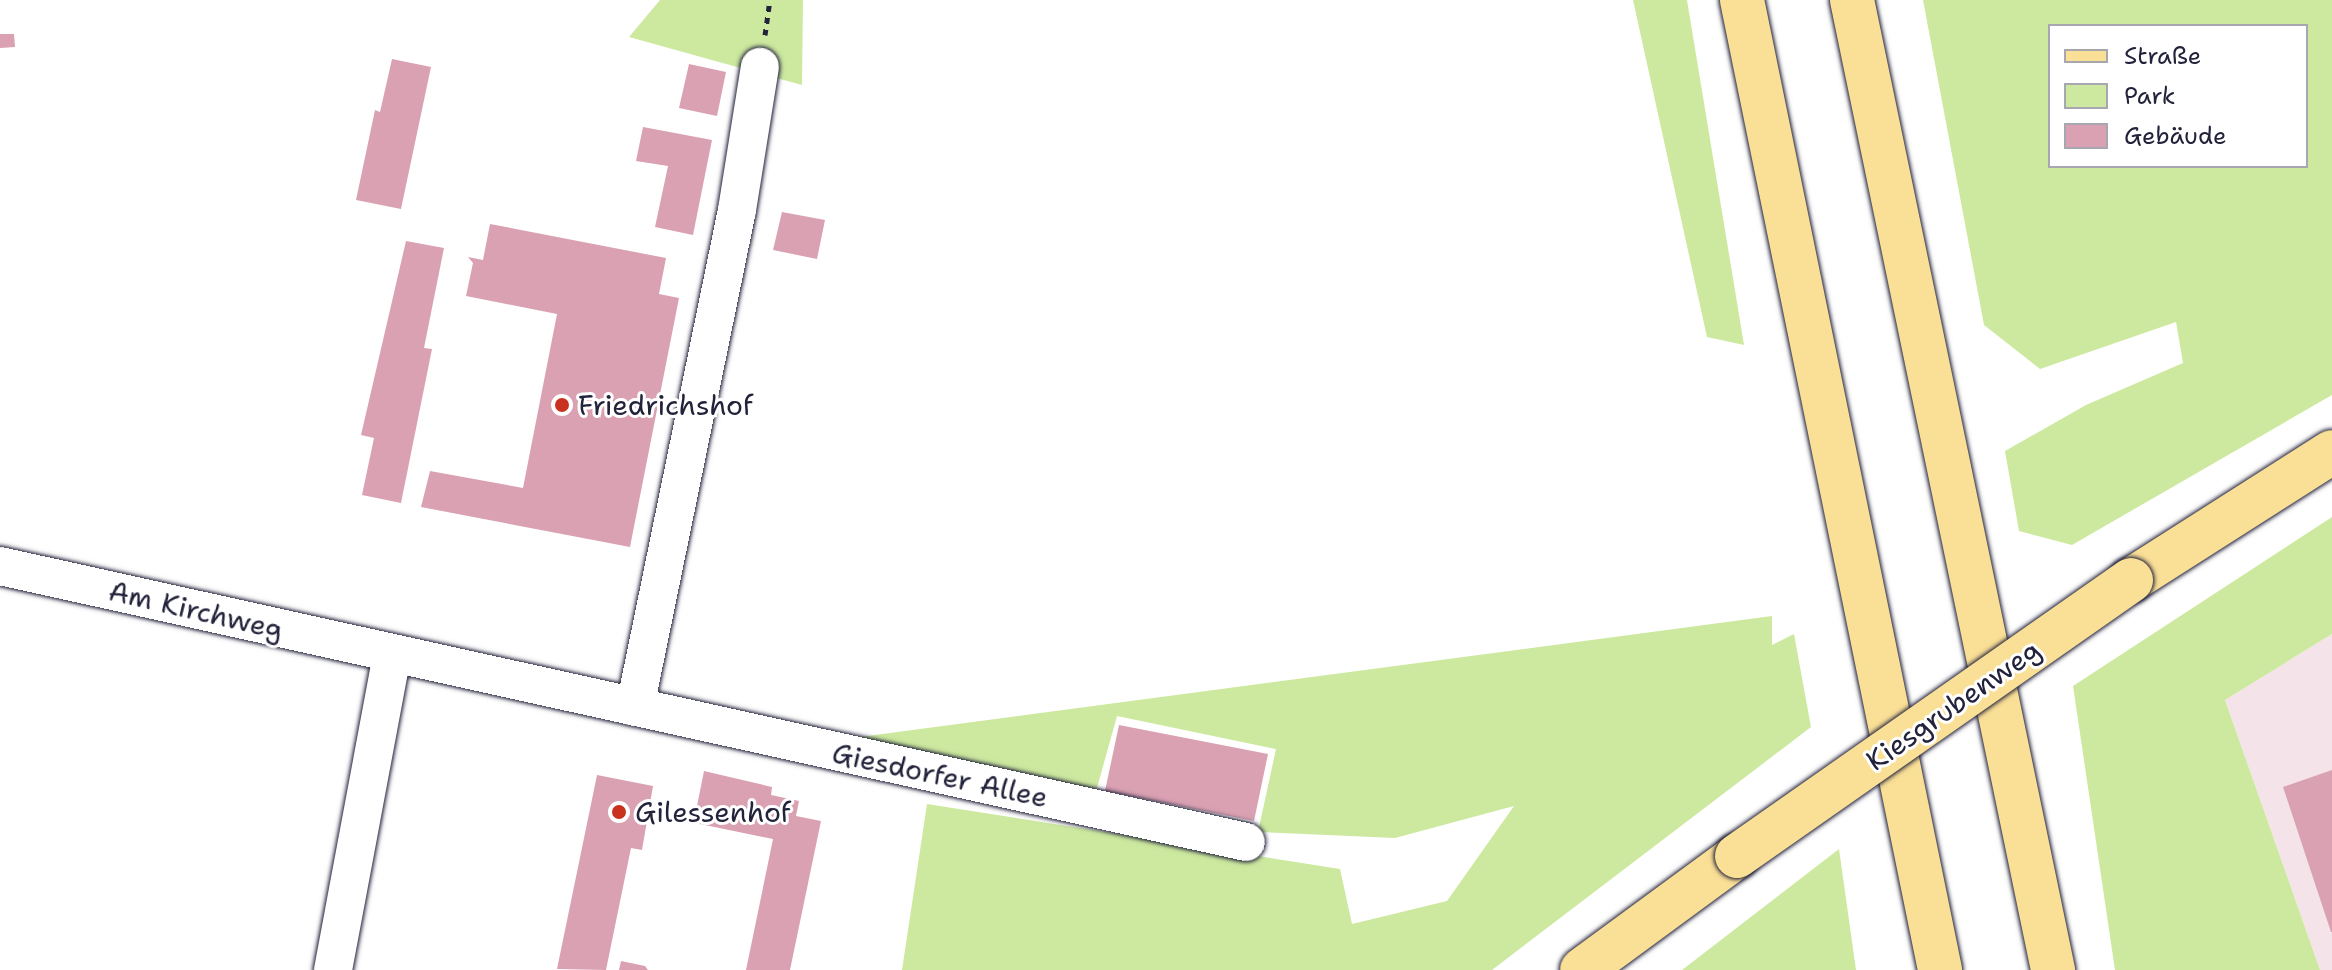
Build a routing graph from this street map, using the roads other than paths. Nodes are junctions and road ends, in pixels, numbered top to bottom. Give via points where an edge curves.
1 (1742, 0) edge
2 (1852, 0) edge
3 (760, 67) dead end
4 (2332, 452) edge
5 (0, 566) edge
6 (392, 655) junction
7 (635, 707) junction
8 (1246, 842) dead end
9 (1920, 871) junction
10 (333, 970) edge
11 (1582, 970) edge
12 (1924, 970) edge
13 (1940, 970) edge
14 (2053, 970) edge

1 - 9 main road
2 - 14 main road
3 - 7 street
4 - 11 main road, Kiesgrubenweg, bridge via 2131,580
5 - 6 street, Am Kirchweg
6 - 7 street, Giesdorfer Allee
6 - 10 street
7 - 8 street, Giesdorfer Allee
9 - 12 main road
9 - 13 main road

